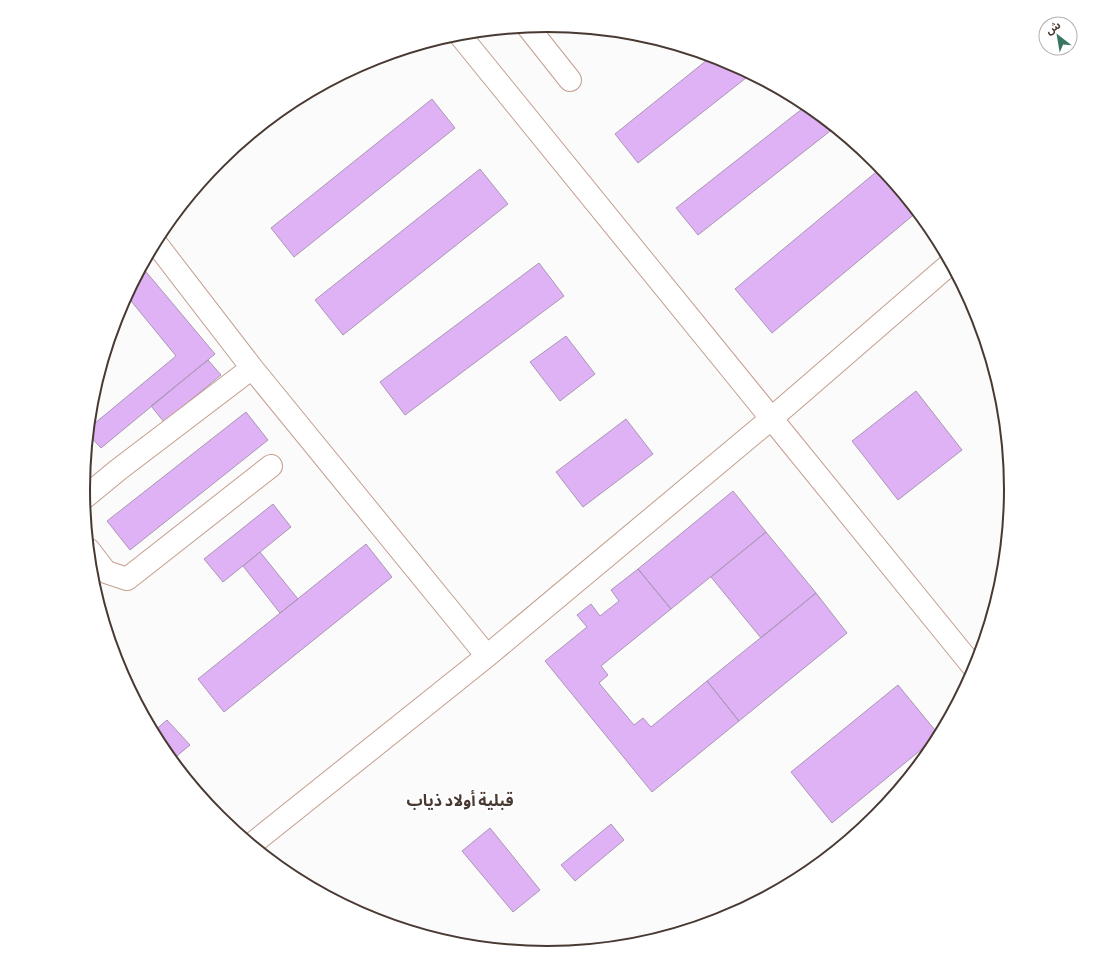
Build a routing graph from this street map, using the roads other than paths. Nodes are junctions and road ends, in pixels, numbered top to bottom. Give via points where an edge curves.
1 (532, 32) edge
2 (464, 40) edge
3 (570, 80) dead end
4 (159, 247) edge
5 (947, 267) edge
6 (252, 368) junction
7 (772, 418) junction
8 (271, 466) dead end
9 (90, 493) edge
10 (96, 559) edge
11 (487, 656) junction
12 (970, 662) edge
13 (256, 841) edge

1 - 3 street
2 - 7 street
4 - 6 street
5 - 7 street
6 - 9 street
6 - 11 street
7 - 11 street
7 - 12 street
8 - 10 street via 127,579 106,572
11 - 13 street

